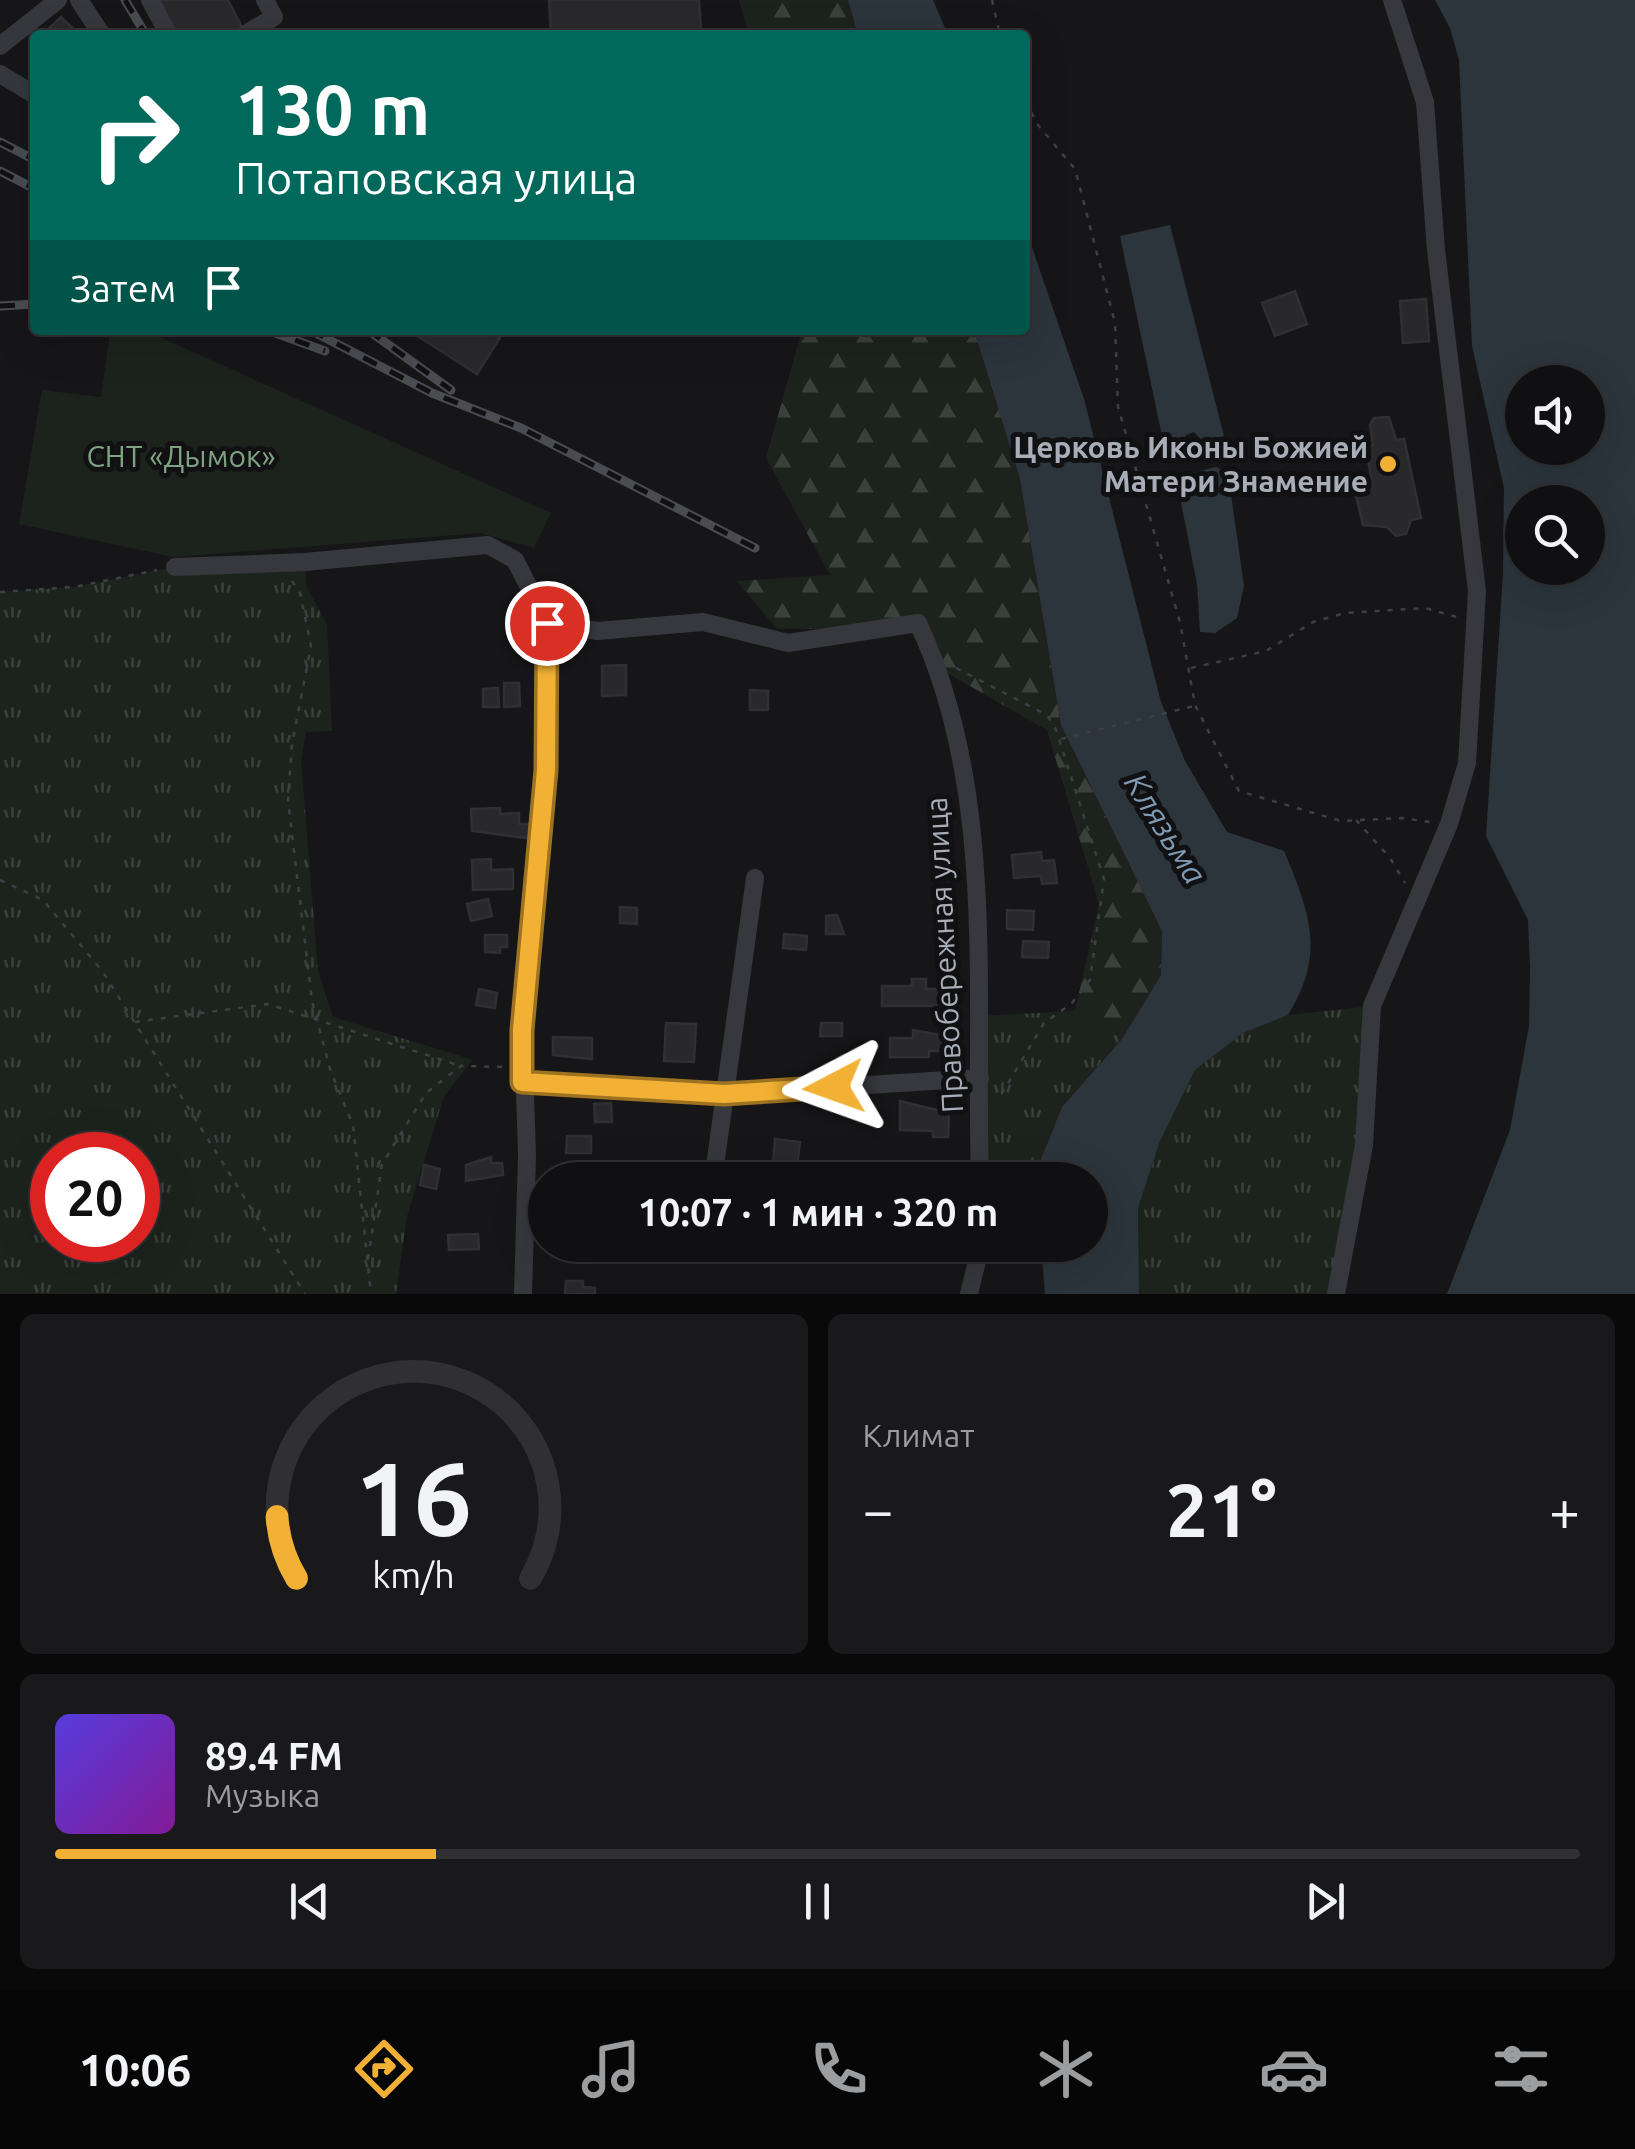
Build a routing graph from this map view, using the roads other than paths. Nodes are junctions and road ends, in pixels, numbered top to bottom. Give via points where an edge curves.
1 (58, 0) edge
2 (79, 0) edge
3 (150, 0) edge
4 (265, 0) edge
5 (1392, 0) edge
6 (99, 30) edge
7 (166, 30) edge
8 (252, 30) edge
9 (0, 46) edge
10 (0, 74) edge
11 (30, 92) edge
12 (175, 567) road end
13 (547, 623) junction
14 (755, 878) dead end
15 (522, 1074) junction
16 (980, 1078) junction
17 (724, 1094) junction
18 (715, 1162) edge
19 (980, 1162) edge
20 (977, 1262) edge
21 (523, 1294) edge
22 (969, 1294) edge
23 (1336, 1294) edge

1 - 9 street
2 - 6 street
3 - 7 street
4 - 8 street via 274,17
5 - 23 street via 1424,102 1478,590 1467,763 1450,824 1372,1006 1364,1145
10 - 11 street
12 - 13 street via 488,545 515,560
13 - 15 street via 546,770
13 - 16 street, Правобережная улица via 596,630 703,622 788,643 918,623 937,663 966,795
14 - 17 street
15 - 17 street
15 - 21 street via 528,1155
16 - 17 street
16 - 19 street, Правобережная улица
17 - 18 street
20 - 22 street

